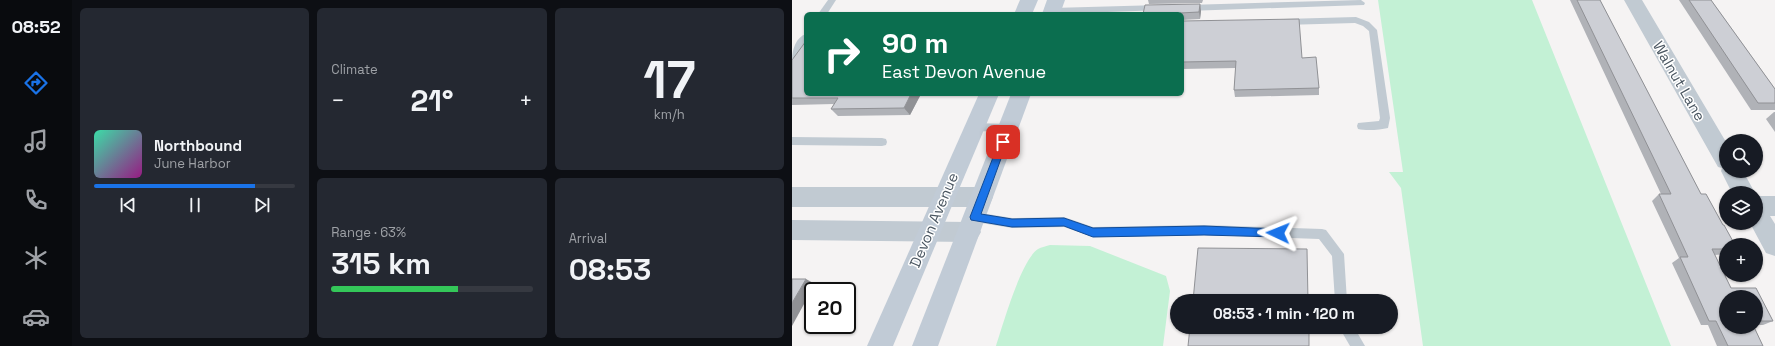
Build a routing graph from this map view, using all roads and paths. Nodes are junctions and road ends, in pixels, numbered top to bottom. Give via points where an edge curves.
1 (832, 0) edge
2 (1029, 0) edge
3 (1633, 0) edge
4 (1361, 3) dead end
5 (1053, 8) edge
6 (823, 12) edge
7 (1024, 12) edge
8 (1277, 22) edge
9 (804, 40) edge
10 (792, 56) edge
11 (988, 96) edge
12 (1020, 96) edge
13 (1362, 126) dead end
14 (974, 127) junction
15 (1008, 128) junction
16 (792, 142) edge
17 (882, 142) dead end
18 (1719, 149) edge
19 (792, 197) edge
20 (944, 197) junction
21 (1763, 206) edge
22 (1775, 206) edge
23 (975, 215) junction
24 (1763, 225) edge
25 (792, 230) edge
26 (928, 232) junction
27 (1775, 245) edge
28 (1341, 294) edge
29 (1350, 334) edge
30 (880, 346) edge
31 (925, 346) edge
32 (1358, 346) edge

1 - 6 lane
2 - 7 main road
3 - 18 street, Walnut Lane
4 - 5 lane
8 - 13 lane via 1356,20 1373,30 1385,118 1384,125
9 - 10 lane
11 - 14 main road, Devon Avenue
12 - 15 main road
14 - 15 lane
14 - 20 main road, Devon Avenue
15 - 23 main road
16 - 17 lane
19 - 20 street
20 - 23 street
20 - 26 main road, Devon Avenue
21 - 22 street
23 - 26 street
23 - 28 lane via 1012,223 1064,222 1093,232 1204,230 1322,234 1338,254
23 - 31 main road
24 - 27 street
25 - 26 street
26 - 30 main road, Devon Avenue
29 - 32 lane

